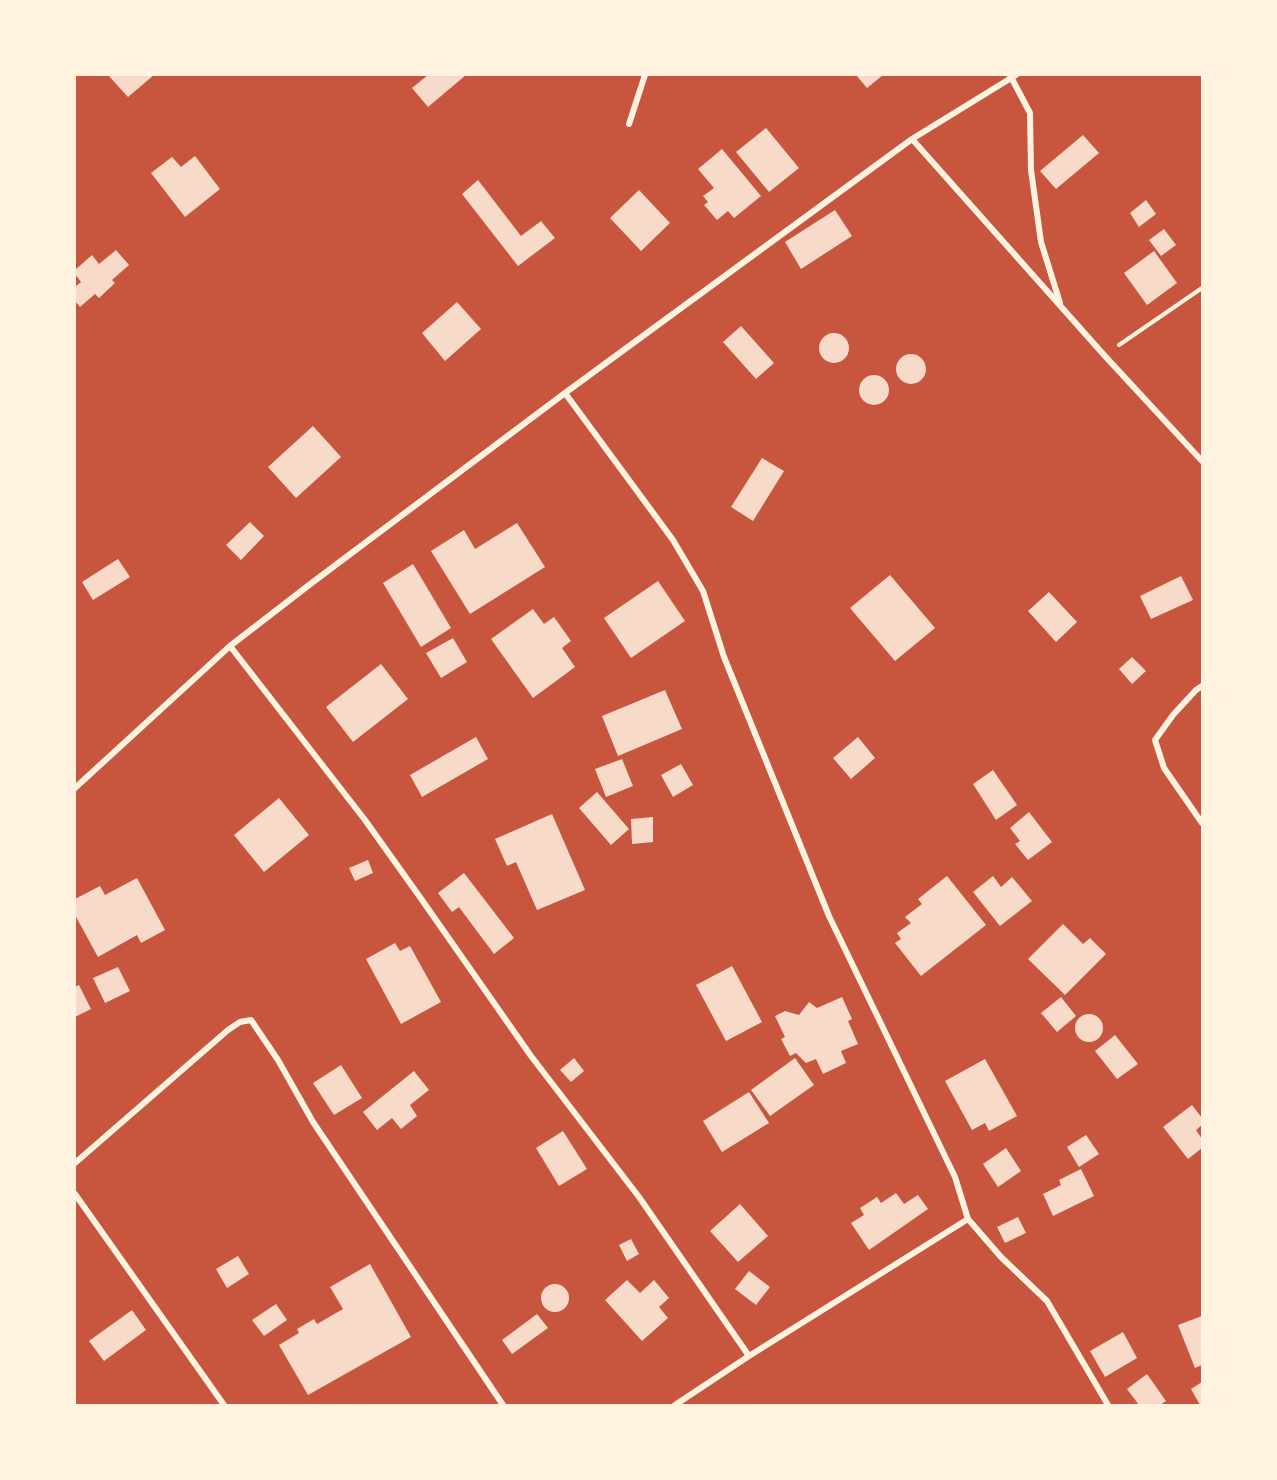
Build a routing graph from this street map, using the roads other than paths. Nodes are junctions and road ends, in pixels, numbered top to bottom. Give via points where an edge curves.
1 (645, 75) edge
2 (1012, 76) edge
3 (629, 124) dead end
4 (912, 139) junction
5 (1061, 307) junction
6 (565, 393) junction
7 (1202, 461) edge
8 (230, 646) junction
9 (1202, 686) edge
10 (75, 788) edge
11 (1202, 823) edge
12 (75, 1163) edge
13 (75, 1194) edge
14 (968, 1219) junction
15 (749, 1356) junction
16 (224, 1405) edge
17 (503, 1405) edge
18 (675, 1405) edge
19 (1108, 1405) edge

1 - 3 street
2 - 4 street
2 - 5 street via 1030,113 1031,170 1041,242
4 - 5 street
4 - 6 street
5 - 7 street
6 - 8 street
6 - 14 street via 673,540 703,591 724,657 830,916 955,1177
8 - 10 street
8 - 15 street via 364,820 531,1056 639,1197
9 - 11 street via 1155,740 1164,768
12 - 17 street via 228,1030 251,1020 313,1122
13 - 16 street
14 - 15 street
14 - 19 street via 1000,1257 1047,1302
15 - 18 street

